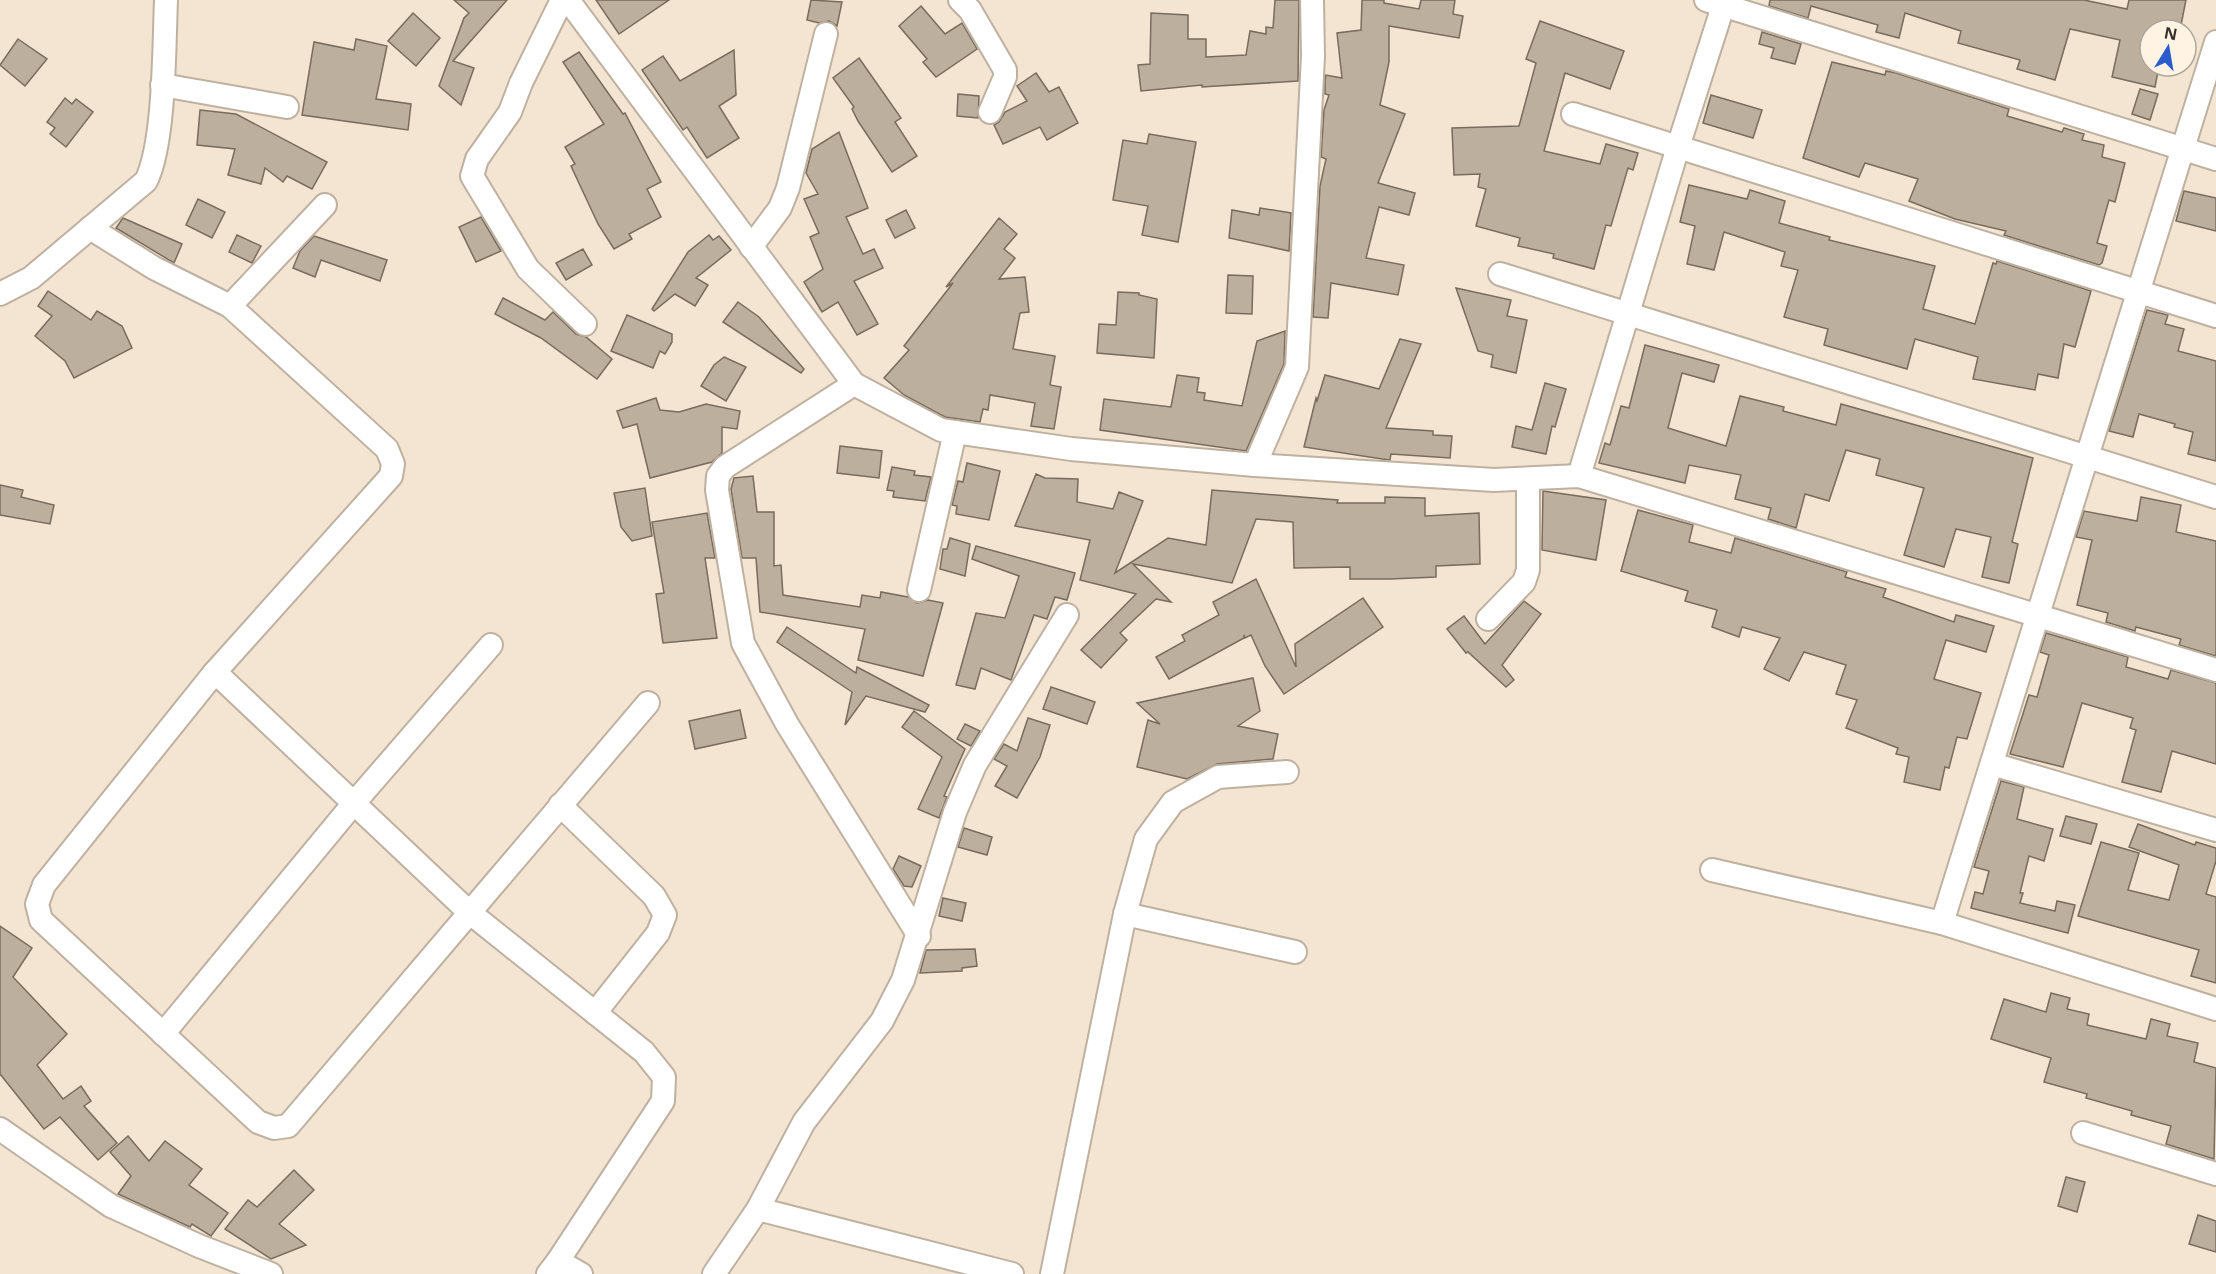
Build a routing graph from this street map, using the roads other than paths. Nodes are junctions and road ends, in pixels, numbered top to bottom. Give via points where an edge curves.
1 (166, 0) edge
2 (562, 0) edge
3 (568, 0) edge
4 (960, 0) edge
5 (1312, 0) edge
6 (1718, 2) edge
7 (826, 34) dead end
8 (2216, 42) edge
9 (162, 85) junction
10 (288, 107) dead end
11 (990, 112) dead end
12 (1573, 114) dead end
13 (1678, 147) junction
14 (2183, 149) junction
15 (2216, 159) edge
16 (325, 205) dead end
17 (90, 228) junction
18 (751, 247) junction
19 (1500, 274) dead end
20 (2139, 291) junction
21 (0, 294) edge
22 (230, 306) junction
23 (1629, 315) junction
24 (2216, 316) edge
25 (585, 324) dead end
26 (854, 384) junction
27 (955, 432) junction
28 (2087, 457) junction
29 (1256, 465) junction
30 (1579, 476) junction
31 (1528, 478) junction
32 (2216, 497) edge
33 (919, 590) dead end
34 (1067, 615) dead end
35 (2038, 615) junction
36 (1488, 619) dead end
37 (491, 645) dead end
38 (2216, 669) edge
39 (215, 672) junction
40 (648, 703) dead end
41 (1992, 764) junction
42 (1287, 772) dead end
43 (354, 803) junction
44 (560, 805) junction
45 (2216, 830) edge
46 (1713, 870) dead end
47 (469, 912) junction
48 (1125, 914) junction
49 (1942, 923) junction
50 (918, 936) junction
51 (1295, 952) dead end
52 (2216, 1009) edge
53 (595, 1013) junction
54 (163, 1034) junction
55 (0, 1129) edge
56 (2083, 1133) dead end
57 (2216, 1174) edge
58 (758, 1209) junction
59 (553, 1268) edge
60 (271, 1274) edge
61 (582, 1274) edge
62 (714, 1274) edge
63 (1012, 1274) edge
64 (1052, 1274) edge

1 - 9 street
2 - 25 street via 510,112 477,159 472,176 528,269
3 - 18 street
4 - 11 street via 970,10 1005,70
5 - 29 street via 1313,56 1297,367
6 - 13 street
6 - 14 street
7 - 18 street via 788,188 780,208
8 - 14 street
9 - 10 street
9 - 17 street via 153,166 146,181
12 - 13 street
13 - 20 street
13 - 23 street
14 - 15 street
14 - 20 street
16 - 22 street
17 - 21 street via 31,278
17 - 22 street via 154,268
18 - 26 street
19 - 23 street
20 - 24 street
20 - 28 street
22 - 39 street via 387,449 393,464 391,476
23 - 28 street
23 - 30 street
26 - 27 street via 941,430
26 - 50 street via 725,467 718,476 717,490 743,643 787,724
27 - 29 street via 1071,449
27 - 33 street
28 - 32 street
28 - 35 street
29 - 31 street via 1494,480
30 - 31 street
30 - 35 street
31 - 36 street via 1528,570 1524,582
34 - 50 street via 975,765 955,812
35 - 38 street
35 - 41 street
37 - 43 street
39 - 43 street
39 - 54 street via 44,885 37,903 41,920
40 - 44 street
41 - 45 street
41 - 49 street
42 - 48 street via 1218,777 1173,802 1146,839
43 - 47 street
43 - 54 street
44 - 47 street
44 - 53 street via 654,896 665,915 658,933
46 - 49 street
47 - 53 street
47 - 54 street via 288,1126 274,1128 258,1122
48 - 51 street
48 - 64 street
49 - 52 street
50 - 58 street via 903,980 882,1021 804,1122
53 - 59 street via 644,1052 664,1077 663,1101
55 - 60 street via 111,1206
56 - 57 street
58 - 62 street
58 - 63 street
59 - 61 street

